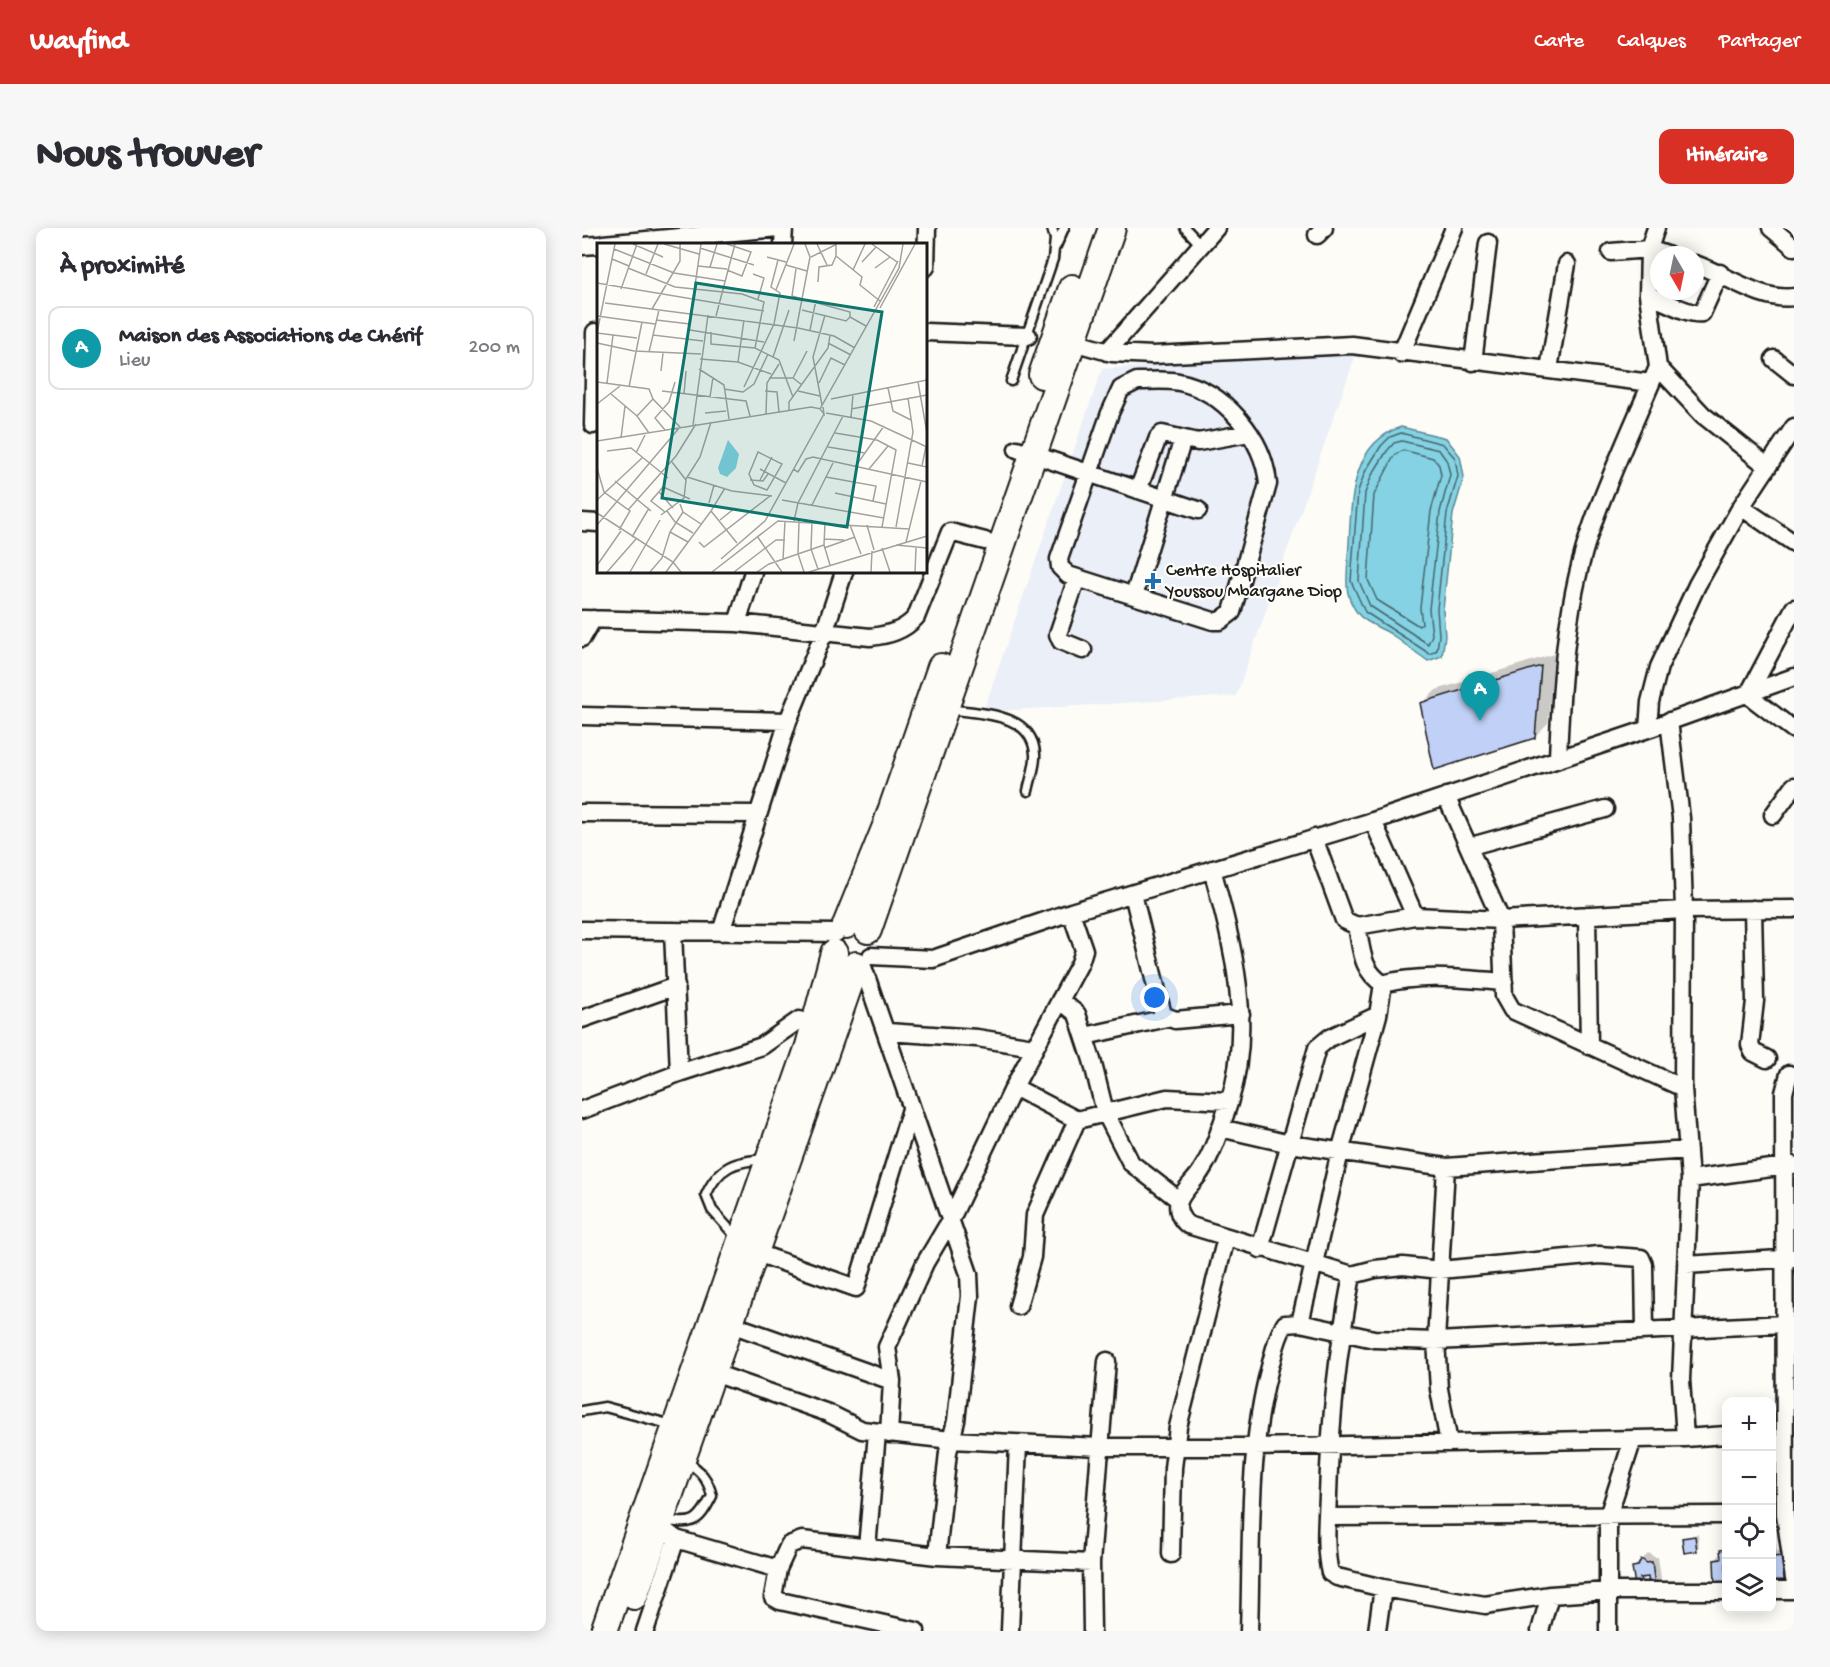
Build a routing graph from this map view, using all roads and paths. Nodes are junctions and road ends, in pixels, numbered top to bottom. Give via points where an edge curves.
1 (778, 228) edge
2 (784, 228) edge
3 (927, 228) edge
4 (1052, 228) edge
5 (1064, 228) edge
6 (1094, 228) edge
7 (1112, 228) edge
8 (1185, 228) edge
9 (1216, 228) edge
10 (1454, 228) edge
11 (1656, 228) edge
12 (1771, 228) edge
13 (731, 230) edge
14 (683, 241) edge
15 (630, 243) edge
16 (783, 243) edge
17 (927, 243) edge
18 (1488, 243) dead end
19 (1201, 244) junction
20 (597, 245) edge
21 (582, 246) edge
22 (1794, 247) edge
23 (1649, 249) junction
24 (1055, 250) junction
25 (1611, 252) dead end
26 (1567, 264) dead end
27 (1704, 267) edge
28 (1720, 273) junction
29 (1648, 295) junction
30 (1794, 297) edge
31 (592, 332) edge
32 (927, 332) edge
33 (1028, 336) junction
34 (1072, 342) junction
35 (1107, 352) junction
36 (1401, 354) junction
37 (1774, 359) dead end
38 (1473, 362) junction
39 (1658, 367) junction
40 (1549, 369) junction
41 (1794, 375) edge
42 (1011, 381) dead end
43 (1651, 383) junction
44 (591, 425) edge
45 (1794, 427) edge
46 (1249, 433) junction
47 (1183, 440) junction
48 (1025, 452) junction
49 (1767, 466) junction
50 (1089, 474) junction
51 (1138, 490) junction
52 (1164, 499) junction
53 (1741, 507) junction
54 (1198, 510) dead end
55 (582, 522) edge
56 (597, 523) edge
57 (985, 541) junction
58 (1794, 543) edge
59 (753, 573) edge
60 (844, 573) edge
61 (1077, 578) junction
62 (1134, 596) junction
63 (1794, 608) edge
64 (588, 619) edge
65 (737, 623) junction
66 (825, 630) junction
67 (582, 638) edge
68 (1083, 650) dead end
69 (1794, 677) edge
70 (1748, 695) junction
71 (946, 708) junction
72 (582, 716) edge
73 (788, 721) junction
74 (1669, 721) junction
75 (1648, 729) junction
76 (1794, 730) edge
77 (1558, 758) junction
78 (1794, 786) edge
79 (1028, 791) dead end
80 (1446, 796) junction
81 (1605, 809) dead end
82 (582, 813) edge
83 (758, 814) junction
84 (1773, 815) dead end
85 (1373, 821) junction
86 (1314, 838) junction
87 (1471, 846) junction
88 (1212, 869) junction
89 (1133, 894) junction
90 (1753, 909) junction
91 (1794, 909) edge
92 (1684, 910) junction
93 (1071, 912) junction
94 (1587, 915) junction
95 (1415, 916) junction
96 (1501, 920) junction
97 (1357, 926) junction
98 (582, 930) edge
99 (673, 931) junction
100 (721, 932) junction
101 (853, 947) junction
102 (1504, 982) junction
103 (1383, 984) junction
104 (676, 986) junction
105 (1060, 1000) junction
106 (1241, 1014) junction
107 (1378, 1015) junction
108 (1167, 1018) junction
109 (582, 1019) edge
110 (817, 1024) junction
111 (887, 1032) junction
112 (1085, 1036) junction
113 (1589, 1046) junction
114 (1035, 1047) junction
115 (1767, 1059) dead end
116 (679, 1073) junction
117 (1789, 1074) dead end
118 (1014, 1088) junction
119 (1683, 1088) junction
120 (1229, 1101) junction
121 (582, 1110) edge
122 (911, 1110) junction
123 (1105, 1112) junction
124 (1077, 1120) junction
125 (1220, 1128) junction
126 (1290, 1144) junction
127 (1688, 1150) junction
128 (1340, 1152) junction
129 (769, 1159) junction
130 (1789, 1165) edge
131 (1446, 1167) junction
132 (1690, 1179) junction
133 (1179, 1200) junction
134 (950, 1221) junction
135 (1226, 1238) junction
136 (748, 1247) junction
137 (1260, 1249) junction
138 (1790, 1259) edge
139 (1313, 1265) junction
140 (1686, 1265) junction
141 (1440, 1270) junction
142 (1352, 1275) junction
143 (1018, 1306) dead end
144 (1300, 1323) junction
145 (731, 1324) junction
146 (1785, 1324) junction
147 (1683, 1329) junction
148 (1645, 1331) junction
149 (1341, 1332) junction
150 (1436, 1341) junction
151 (1107, 1360) dead end
152 (1790, 1361) edge
153 (714, 1372) junction
154 (892, 1382) junction
155 (582, 1411) edge
156 (675, 1426) junction
157 (1784, 1427) edge
158 (883, 1434) junction
159 (1722, 1435) edge
160 (1633, 1438) junction
161 (1685, 1438) junction
162 (951, 1440) junction
163 (1449, 1443) junction
164 (1018, 1444) junction
165 (1329, 1444) junction
166 (1100, 1446) junction
167 (1176, 1446) junction
168 (1254, 1447) junction
169 (684, 1460) junction
170 (1784, 1514) edge
171 (1722, 1515) edge
172 (1608, 1516) junction
173 (1327, 1517) junction
174 (666, 1529) junction
175 (867, 1548) junction
176 (1171, 1554) dead end
177 (937, 1556) junction
178 (1011, 1559) junction
179 (1091, 1563) junction
180 (777, 1569) junction
181 (1794, 1579) edge
182 (1383, 1588) junction
183 (1722, 1590) edge
184 (1776, 1590) edge
185 (1794, 1590) edge
186 (1608, 1591) junction
187 (1550, 1595) junction
188 (604, 1631) edge
189 (621, 1631) edge
190 (645, 1631) edge
191 (916, 1631) edge
192 (1010, 1631) edge
193 (1092, 1631) edge
194 (1250, 1631) edge
195 (1377, 1631) edge
196 (1540, 1631) edge
197 (1608, 1631) edge

1 - 13 street
2 - 16 street
3 - 17 street
4 - 24 lane
5 - 24 lane
6 - 48 main road
7 - 34 main road
8 - 19 lane
9 - 19 street
10 - 36 street
11 - 23 street
12 - 22 street
13 - 14 street
14 - 15 street
18 - 38 street
19 - 35 street
20 - 21 street
23 - 25 street
23 - 29 street
24 - 33 lane
26 - 40 street
27 - 28 street
28 - 29 street via 1702,313 1690,313
28 - 30 street via 1759,293
29 - 39 street
31 - 44 street
32 - 33 street
33 - 42 lane
34 - 35 street
34 - 48 main road
35 - 36 street via 1185,354 1352,345
36 - 38 street
37 - 41 street
38 - 40 street
39 - 43 street
39 - 49 street via 1703,415
40 - 43 street
43 - 77 street via 1593,525 1582,565 1561,679
45 - 49 street
46 - 47 street via 1209,442
46 - 50 street via 1235,412 1202,391 1180,382 1129,383 1118,393
46 - 62 street via 1264,464 1268,484 1232,612 1213,621
47 - 51 street via 1162,434 1158,438
47 - 52 street
48 - 50 street
48 - 57 main road
48 - 71 main road
49 - 53 street
50 - 51 street
50 - 61 street via 1059,559 1060,567
51 - 52 street
52 - 54 street
52 - 62 street
53 - 58 street
53 - 75 street via 1697,585 1659,667
55 - 56 street
57 - 66 street via 950,532 932,581 909,625 870,637
57 - 101 main road via 886,826
59 - 65 street
60 - 66 street
61 - 62 street
61 - 68 street via 1058,634 1060,641
63 - 70 street
64 - 65 street
64 - 67 street
65 - 66 street
66 - 73 street
69 - 70 street
70 - 74 street
70 - 76 street
71 - 79 lane via 1001,717 1019,724 1031,735 1036,755
71 - 101 main road
72 - 73 street
73 - 83 street
74 - 75 street
74 - 92 street via 1681,818
75 - 77 street
77 - 80 street
78 - 84 street
80 - 85 street
80 - 87 street
81 - 87 street
82 - 83 street
83 - 100 street
85 - 86 street
85 - 95 street
86 - 88 street
86 - 97 street via 1344,920
87 - 96 street
88 - 89 street
88 - 106 street via 1228,925
89 - 93 street
89 - 108 street via 1161,1013
90 - 91 street
90 - 92 street
90 - 115 street via 1755,1001 1750,1045 1753,1052
92 - 94 street
92 - 119 street
93 - 101 street via 933,959
93 - 105 street via 1082,940 1083,956
94 - 96 street
94 - 113 street
95 - 96 street
95 - 97 street
96 - 102 street
97 - 103 street via 1368,970
98 - 99 street
99 - 100 street
99 - 104 street
100 - 101 street
101 - 110 main road
101 - 111 street
101 - 136 main road
102 - 103 street via 1417,979
102 - 113 street via 1504,996 1512,1010
103 - 107 street
104 - 109 street
104 - 116 street
105 - 112 street via 1074,1010
105 - 114 street
106 - 108 street
106 - 120 street via 1240,1061
107 - 126 street via 1329,1038 1317,1048
107 - 128 street
108 - 112 street
110 - 116 street via 799,1020 762,1046
110 - 129 main road
111 - 114 street
111 - 122 street
112 - 123 street
113 - 119 street
114 - 118 street
116 - 121 street
117 - 130 street via 1784,1093
118 - 124 street
118 - 134 street
119 - 127 street
120 - 123 street via 1167,1098
120 - 125 street
122 - 134 street
122 - 136 street via 856,1288
123 - 124 street
123 - 133 street via 1135,1168
124 - 143 street via 1035,1215 1032,1257
125 - 126 street
125 - 133 street via 1201,1171
126 - 128 street
126 - 137 street
127 - 131 street
127 - 132 street
128 - 131 street
128 - 139 street
129 - 136 main road
129 - 136 lane via 742,1161 726,1168 713,1179 705,1195 712,1210
130 - 132 street
130 - 138 street
131 - 141 street
132 - 140 street
133 - 135 street via 1181,1217 1188,1225
134 - 154 street via 925,1263 887,1347
134 - 162 street via 967,1263 970,1285
135 - 137 street
135 - 167 street
136 - 145 main road
136 - 156 main road
137 - 139 street
138 - 140 street
138 - 146 street
139 - 142 street
139 - 144 street
140 - 147 street
141 - 142 street via 1403,1266
141 - 148 street via 1632,1255 1641,1258 1644,1265
141 - 150 street
142 - 149 street
144 - 149 street
144 - 168 street via 1286,1323 1279,1337 1262,1397
145 - 153 main road
145 - 154 street
146 - 147 street
146 - 152 street
147 - 148 street
147 - 161 street via 1680,1380
148 - 150 street
149 - 150 street via 1374,1339
149 - 165 street
150 - 163 street via 1439,1389
151 - 166 street
152 - 157 street
153 - 158 street via 828,1413 850,1426
153 - 169 main road
154 - 158 street
155 - 156 lane via 605,1407
156 - 188 main road
157 - 170 street
158 - 162 street
158 - 175 street
159 - 161 street
160 - 161 street
160 - 163 street
160 - 172 street
162 - 164 street
162 - 177 street
163 - 165 street
164 - 166 street
164 - 178 street
165 - 168 street
165 - 173 street
166 - 167 street
166 - 179 street
167 - 168 street
167 - 176 street
168 - 194 street
169 - 174 main road
169 - 174 lane via 700,1470 712,1497 702,1516
170 - 181 street
171 - 172 street
172 - 173 street
172 - 186 street
173 - 182 street via 1330,1573
174 - 180 street
174 - 189 main road
174 - 190 street
175 - 177 street
175 - 180 street via 795,1541
177 - 178 street
178 - 179 street
178 - 192 street
179 - 193 street
180 - 191 street via 773,1597 780,1601
182 - 187 street via 1485,1605
182 - 195 street
183 - 186 street
184 - 185 street
186 - 187 street
186 - 197 street
187 - 196 street

